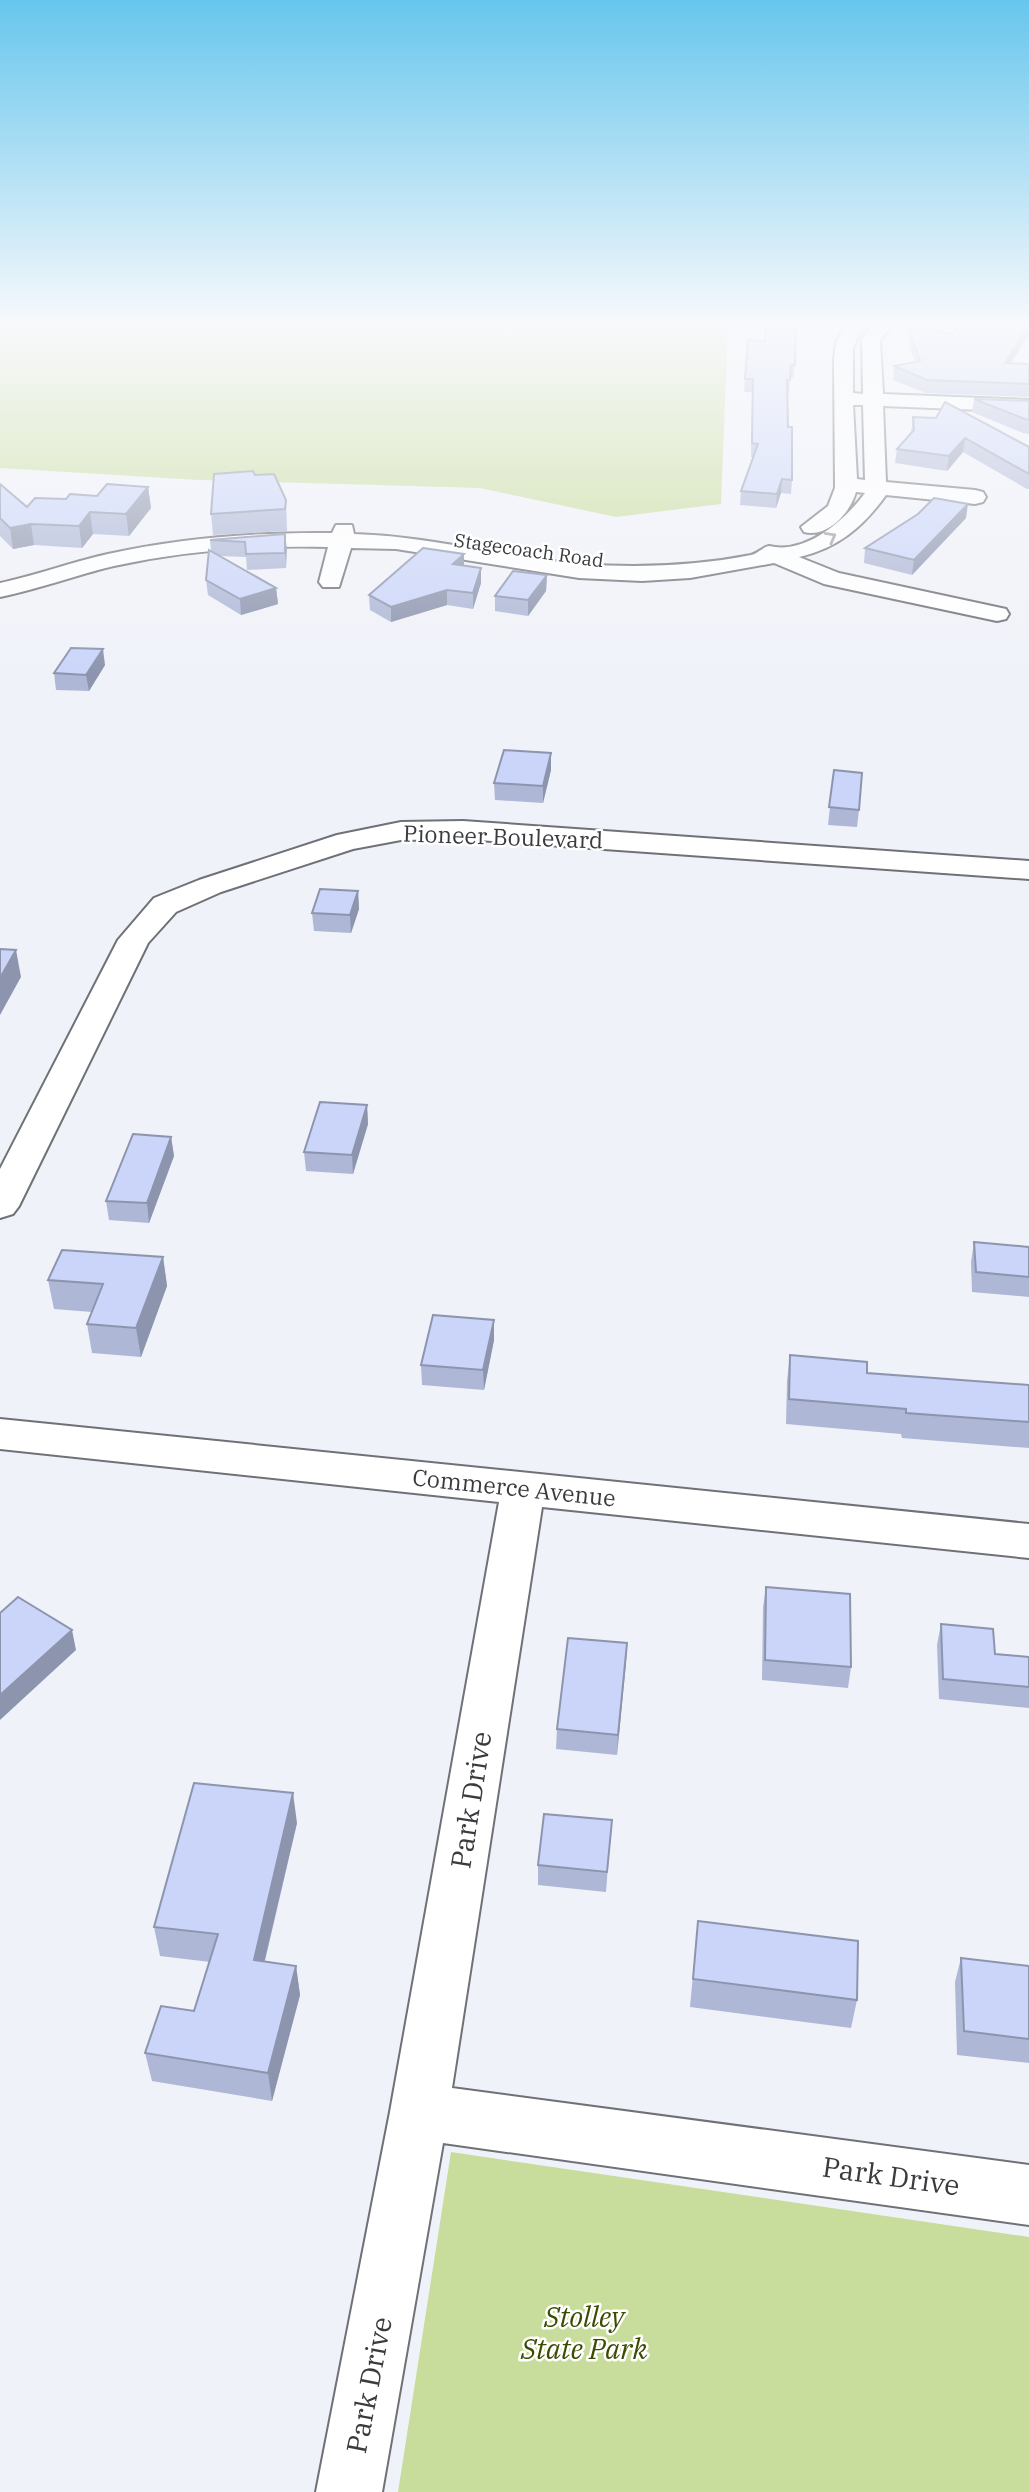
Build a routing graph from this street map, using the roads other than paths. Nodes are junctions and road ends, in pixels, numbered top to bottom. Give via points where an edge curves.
1 (846, 442) edge
2 (874, 442) edge
3 (847, 485) junction
4 (876, 487) junction
5 (975, 497) dead end
6 (342, 535) junction
7 (765, 552) junction
8 (331, 582) dead end
9 (0, 590) edge
10 (997, 614) dead end
11 (1029, 870) edge
12 (0, 1206) edge
13 (0, 1434) edge
14 (523, 1489) junction
15 (1029, 1541) edge
16 (419, 2112) junction
17 (1029, 2195) edge
18 (349, 2492) edge

1 - 3 street, Stagecoach Road
2 - 4 street
3 - 4 street
3 - 7 street, Stagecoach Road via 841,505 821,523
4 - 5 street
7 -> 4 street, Stagecoach Road via 809,548 838,534 861,514
6 - 7 street, Stagecoach Road via 579,570 642,574 690,571
6 - 8 street
6 - 9 street, Stagecoach Road via 111,560
7 - 10 street via 832,579
11 - 12 street, Pioneer Boulevard via 463,830 401,831 347,841 165,905 134,940
13 - 14 street, Commerce Avenue
14 - 15 street, Commerce Avenue
14 - 16 street, Park Drive
16 - 17 street, Park Drive
16 - 18 street, Park Drive

